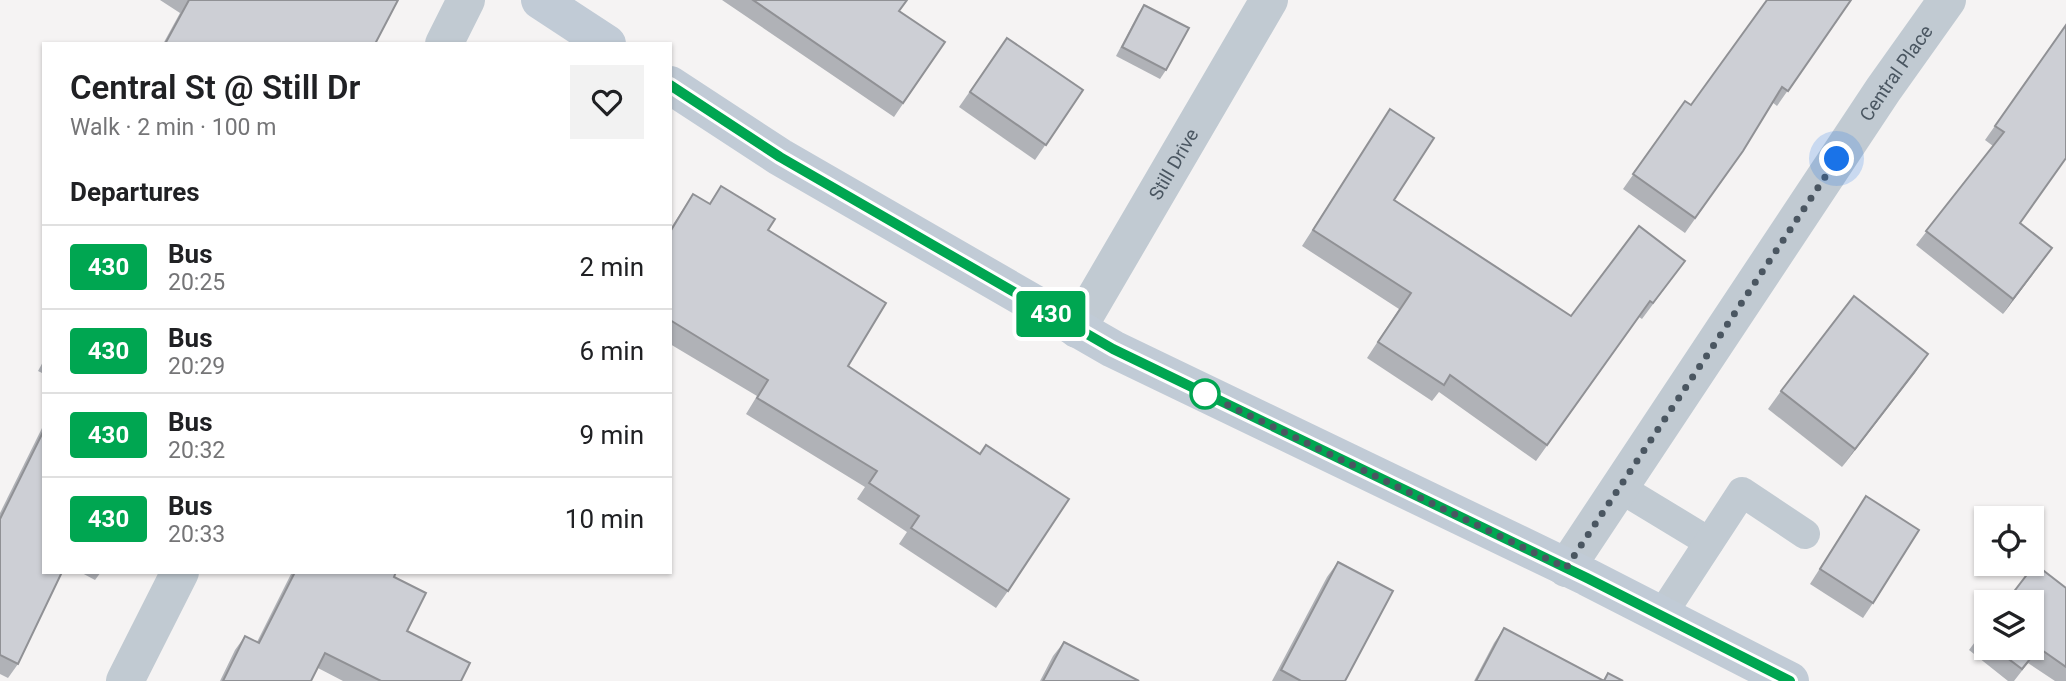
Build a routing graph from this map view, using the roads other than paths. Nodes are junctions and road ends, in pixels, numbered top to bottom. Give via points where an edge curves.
1 (466, 0) edge
2 (540, 0) edge
3 (1269, 0) edge
4 (1947, 0) edge
5 (445, 42) edge
6 (604, 42) edge
7 (672, 86) edge
8 (1077, 329) junction
9 (1619, 488) junction
10 (1805, 534) dead end
11 (1709, 542) junction
12 (1566, 568) junction
13 (179, 574) edge
14 (1661, 616) junction
15 (125, 681) edge
16 (1790, 681) edge

1 - 5 street
2 - 6 main road
3 - 8 street, Still Drive
4 - 9 street, Central Place
7 - 8 main road via 780,157
8 - 12 main road
9 - 11 lane
9 - 12 street, Central Place
10 - 11 lane via 1742,492
11 - 14 lane
12 - 14 main road
13 - 15 street
14 - 16 main road

